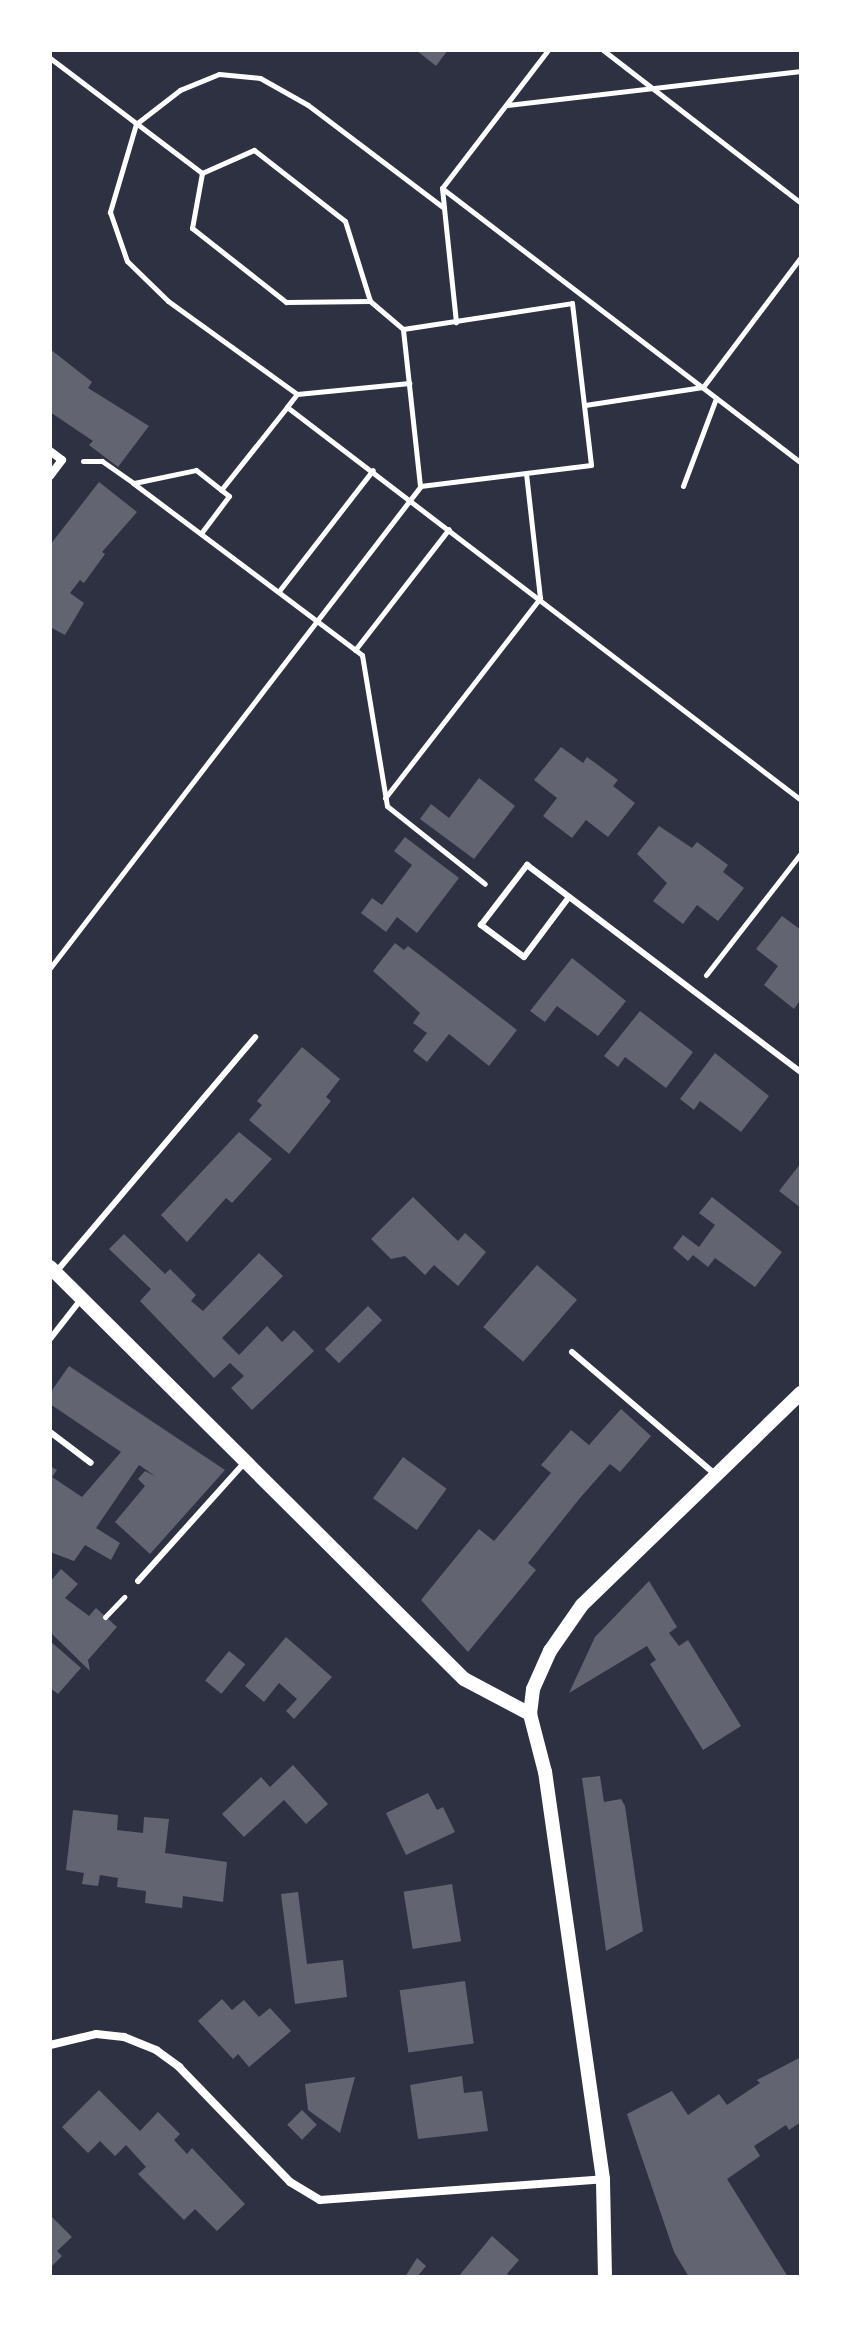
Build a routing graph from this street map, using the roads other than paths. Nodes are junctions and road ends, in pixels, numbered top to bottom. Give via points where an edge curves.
1 (50, 451) edge
2 (50, 476) edge
3 (569, 897) junction
4 (255, 1037) dead end
5 (801, 1072) edge
6 (53, 1270) edge
7 (82, 1298) junction
8 (50, 1339) edge
9 (572, 1352) dead end
10 (801, 1393) edge
11 (50, 1432) edge
12 (246, 1461) junction
13 (91, 1463) dead end
14 (715, 1474) junction
15 (138, 1581) dead end
16 (530, 1714) junction
17 (50, 2045) edge
18 (603, 2179) junction
19 (605, 2277) edge

1 - 2 street via 62,460
3 - 3 lane via 524,957 481,925 527,865
3 - 5 lane
4 - 6 lane
6 - 7 street
7 - 8 lane
7 - 12 street
9 - 14 lane
10 - 14 street
11 - 13 lane
12 - 15 lane
12 - 16 street via 464,1679
14 - 16 street via 582,1605 540,1670
16 - 18 street via 545,1772
17 - 18 street via 96,2034 156,2050 179,2067 290,2182 320,2200
18 - 19 street

